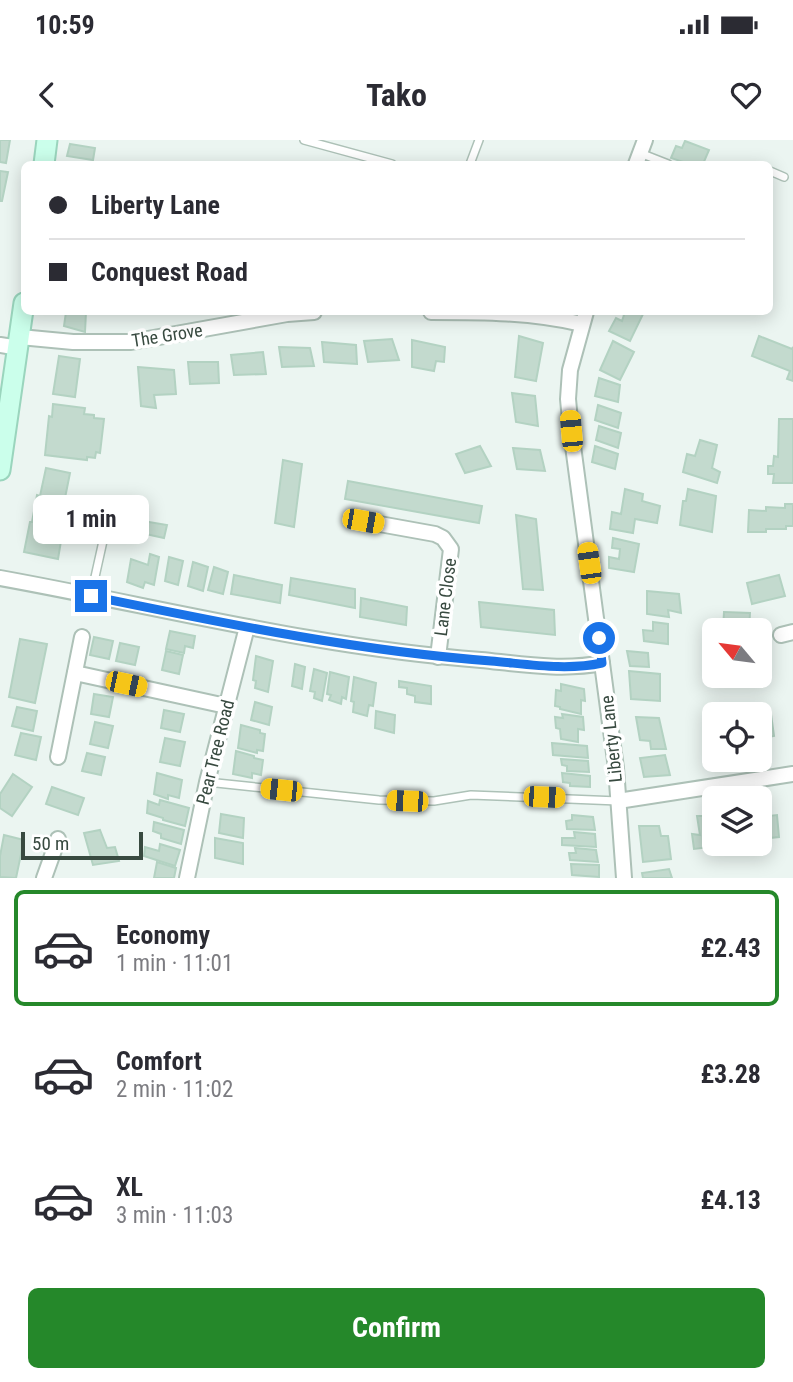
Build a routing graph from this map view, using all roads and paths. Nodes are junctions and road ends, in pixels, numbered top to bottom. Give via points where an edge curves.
1 (47, 140) edge
2 (304, 140) edge
3 (479, 140) edge
4 (640, 152) edge
5 (44, 161) edge
6 (381, 161) edge
7 (471, 161) edge
8 (661, 161) edge
9 (773, 172) edge
10 (784, 177) dead end
11 (21, 314) edge
12 (281, 315) edge
13 (534, 315) edge
14 (584, 318) edge
15 (13, 344) edge
16 (0, 464) edge
17 (91, 504) dead end
18 (141, 515) dead end
19 (363, 521) dead end
20 (107, 523) junction
21 (0, 578) edge
22 (91, 596) junction
23 (247, 626) junction
24 (82, 637) dead end
25 (438, 657) junction
26 (602, 663) junction
27 (75, 673) junction
28 (226, 706) junction
29 (58, 757) dead end
30 (793, 774) edge
31 (207, 782) junction
32 (618, 801) junction
33 (58, 839) dead end
34 (44, 878) edge
35 (187, 878) edge
36 (624, 878) edge

1 - 5 main road
2 - 6 lane
3 - 7 lane
4 - 8 lane
9 - 10 lane
11 - 15 main road
12 - 15 street, The Grove via 131,342
13 - 14 street
14 - 26 street, Liberty Lane via 570,370 568,399
15 - 16 main road
17 - 20 lane
18 - 20 lane
19 - 25 street, Lane Close via 435,534 451,549
20 - 22 lane
21 - 22 street
22 - 23 street
23 - 25 street
23 - 28 street, Pear Tree Road
24 - 27 street
25 - 26 street via 560,667
26 - 32 street, Liberty Lane
27 - 28 street
27 - 29 street
28 - 31 street, Pear Tree Road
30 - 32 street
31 - 32 lane via 379,800 434,802 471,794
31 - 35 street, Pear Tree Road
32 - 36 street, Liberty Lane
33 - 34 street

